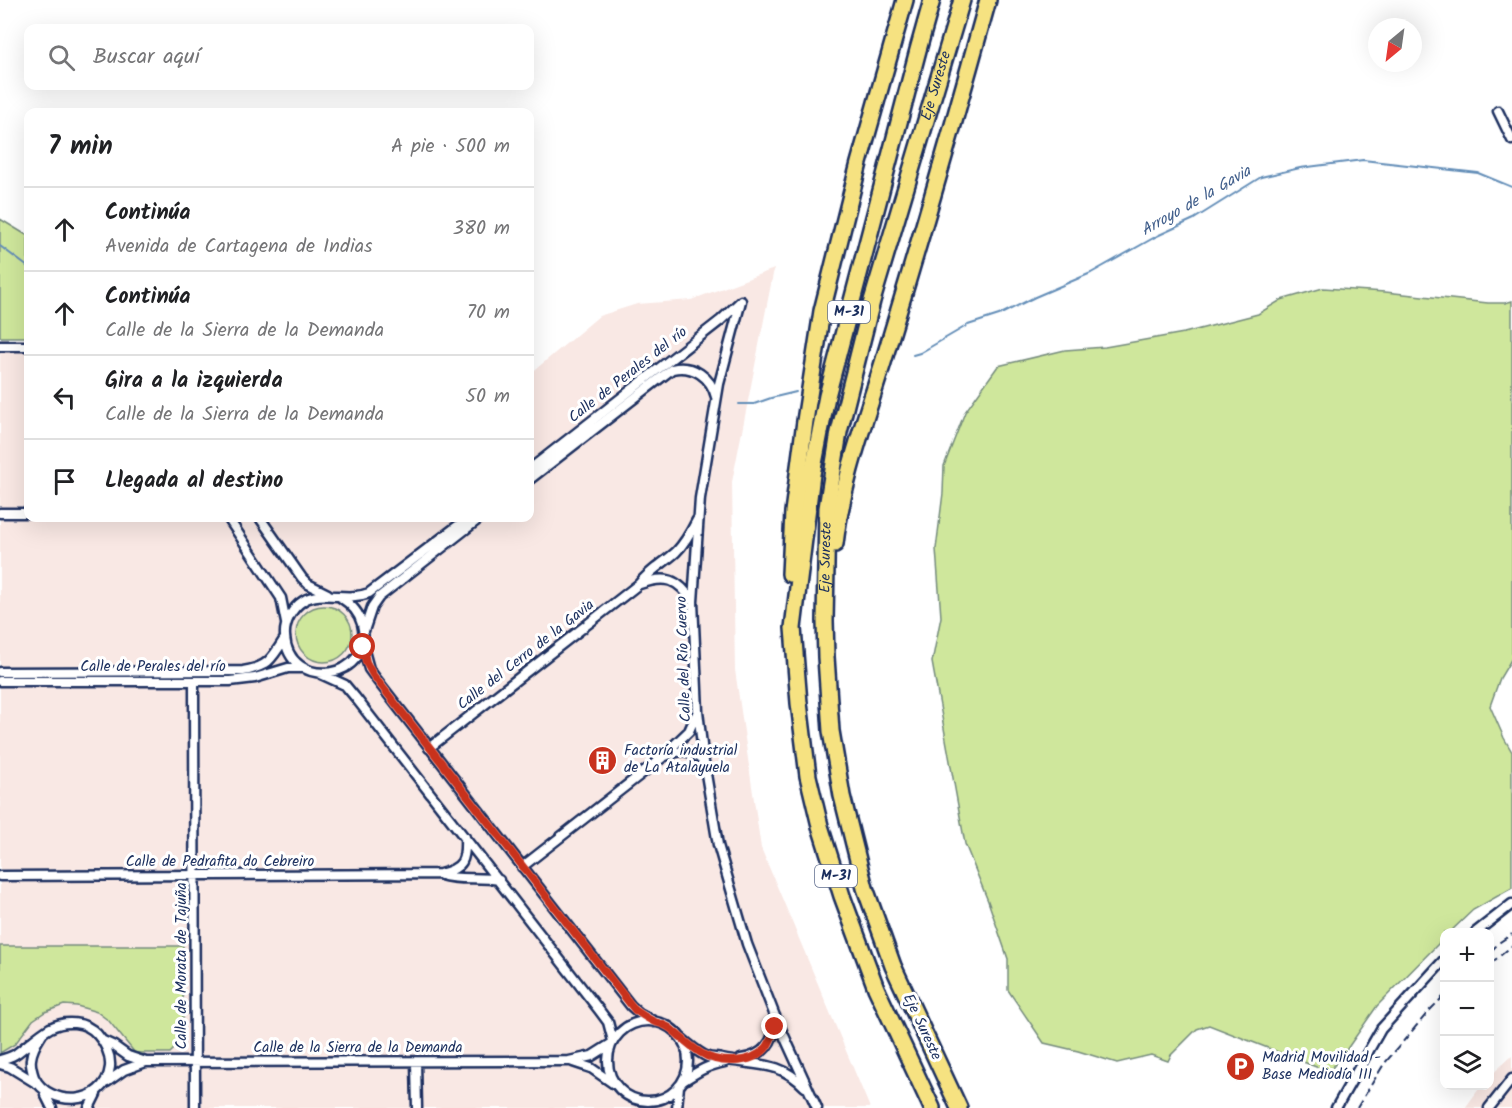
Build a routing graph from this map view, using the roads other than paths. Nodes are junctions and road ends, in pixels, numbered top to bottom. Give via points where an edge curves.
1 (905, 0) edge
2 (932, 0) edge
3 (962, 0) edge
4 (988, 0) edge
5 (1498, 111) dead end
6 (1512, 140) edge
7 (741, 301) joint
8 (0, 346) edge
9 (24, 346) edge
10 (717, 398) junction
11 (534, 466) edge
12 (534, 476) edge
13 (0, 513) edge
14 (24, 513) edge
15 (699, 516) junction
16 (230, 522) edge
17 (263, 522) edge
18 (463, 522) edge
19 (475, 522) edge
20 (639, 584) junction
21 (336, 596) junction
22 (693, 602) junction
23 (825, 621) junction
24 (286, 625) junction
25 (793, 628) junction
26 (364, 632) junction
27 (285, 638) junction
28 (363, 647) junction
29 (304, 668) junction
30 (0, 672) edge
31 (321, 674) junction
32 (0, 681) edge
33 (194, 681) junction
34 (698, 711) junction
35 (429, 748) junction
36 (663, 757) junction
37 (704, 762) junction
38 (465, 837) junction
39 (522, 867) junction
40 (440, 874) junction
41 (195, 875) junction
42 (0, 876) edge
43 (499, 880) junction
44 (1512, 904) edge
45 (1482, 928) edge
46 (1440, 964) edge
47 (775, 1016) junction
48 (655, 1022) junction
49 (42, 1034) junction
50 (678, 1036) junction
51 (103, 1041) junction
52 (612, 1043) junction
53 (569, 1061) junction
54 (730, 1061) junction
55 (0, 1062) edge
56 (146, 1062) junction
57 (195, 1062) junction
58 (416, 1062) junction
59 (1512, 1079) edge
60 (37, 1083) junction
61 (106, 1083) junction
62 (680, 1084) junction
63 (618, 1087) junction
64 (43, 1091) junction
65 (809, 1091) junction
66 (96, 1094) junction
67 (634, 1099) junction
68 (52, 1108) edge
69 (89, 1108) edge
70 (195, 1108) edge
71 (417, 1108) edge
72 (642, 1108) edge
73 (677, 1108) edge
74 (817, 1108) edge
75 (933, 1108) edge
76 (959, 1108) edge
77 (1336, 1108) edge
78 (1489, 1108) edge

1 - 25 highway via 822,311 793,512
2 - 25 highway, Eje Sureste / M-31 via 827,396 812,474
3 - 23 highway, Eje Sureste / M-31 via 872,301 839,432 827,508
4 - 23 highway via 849,469 838,517
5 - 6 street
7 - 10 street, Calle del Río Cuervo
7 - 11 street, Calle de Perales del río
8 - 9 street
10 - 12 street, Calle de Perales del río via 710,382 699,372 672,369
10 - 15 street, Calle del Río Cuervo
13 - 14 street
15 - 20 street, Calle del Cerro de la Gavia via 679,549
15 - 22 street, Calle del Río Cuervo
16 - 24 street via 278,592
17 - 21 street via 302,578
18 - 21 street via 369,593
19 - 26 street via 379,597
20 - 22 street, Calle del Cerro de la Gavia via 666,579 678,584
20 - 35 street, Calle del Cerro de la Gavia
21 - 24 street via 320,595 301,602
21 - 26 street via 356,610
22 - 34 street, Calle del Río Cuervo
23 - 76 highway, Eje Sureste / M-31 via 831,731 842,796 865,888 893,966
24 - 27 street
25 - 75 highway, Eje Sureste / M-31 via 808,776 820,826 876,988
26 - 28 street
27 - 29 street via 291,656
27 - 30 street, Calle de Perales del río via 263,665 243,671
28 - 31 street via 350,665
28 - 35 street via 373,675
29 - 31 street
29 - 33 street, Calle de Perales del río via 241,680
31 - 38 street via 345,685
32 - 33 street, Calle de Perales del río
33 - 41 street, Calle de Morata de Tajuña
34 - 36 street via 690,731
34 - 37 street, Calle del Río Cuervo
35 - 39 street
36 - 37 street via 687,751
36 - 39 street
37 - 47 street, Calle del Río Cuervo via 718,845 747,944
38 - 40 street via 465,856 460,865
38 - 43 street
39 - 48 street via 631,1006
40 - 41 street, Calle de Pedrafita do Cebreiro
40 - 43 street, Calle de Pedrafita do Cebreiro via 449,878
41 - 42 street, Calle de Pedrafita do Cebreiro
41 - 57 street, Calle de Morata de Tajuña
43 - 52 street via 605,1017
44 - 45 street
46 - 77 street via 1381,1029
47 - 54 street via 773,1035 766,1048 753,1057
47 - 65 street, Calle del Río Cuervo
48 - 50 street
48 - 52 street via 625,1027
49 - 51 street via 60,1025 81,1024
49 - 55 street
49 - 60 street via 31,1059
50 - 54 street via 707,1056
50 - 62 street via 687,1061
51 - 56 street, Calle de la Sierra de la Demanda
51 - 61 street via 111,1063
52 - 53 street, Calle de la Sierra de la Demanda via 592,1056
52 - 63 street via 608,1066
53 - 58 street, Calle de la Sierra de la Demanda
53 - 63 street, Calle de la Sierra de la Demanda via 591,1068
54 - 62 street via 702,1068
54 - 65 street via 781,1069
55 - 60 street
56 - 57 street, Calle de la Sierra de la Demanda
56 - 61 street, Calle de la Sierra de la Demanda via 124,1070
57 - 58 street, Calle de la Sierra de la Demanda
57 - 70 street, Calle de Morata de Tajuña
58 - 71 street
59 - 78 street
60 - 64 street
61 - 66 street
62 - 67 street via 660,1100
62 - 73 street
63 - 67 street
64 - 66 street via 52,1098 73,1102
64 - 68 street
65 - 74 street, Calle del Río Cuervo
66 - 69 street
67 - 72 street

